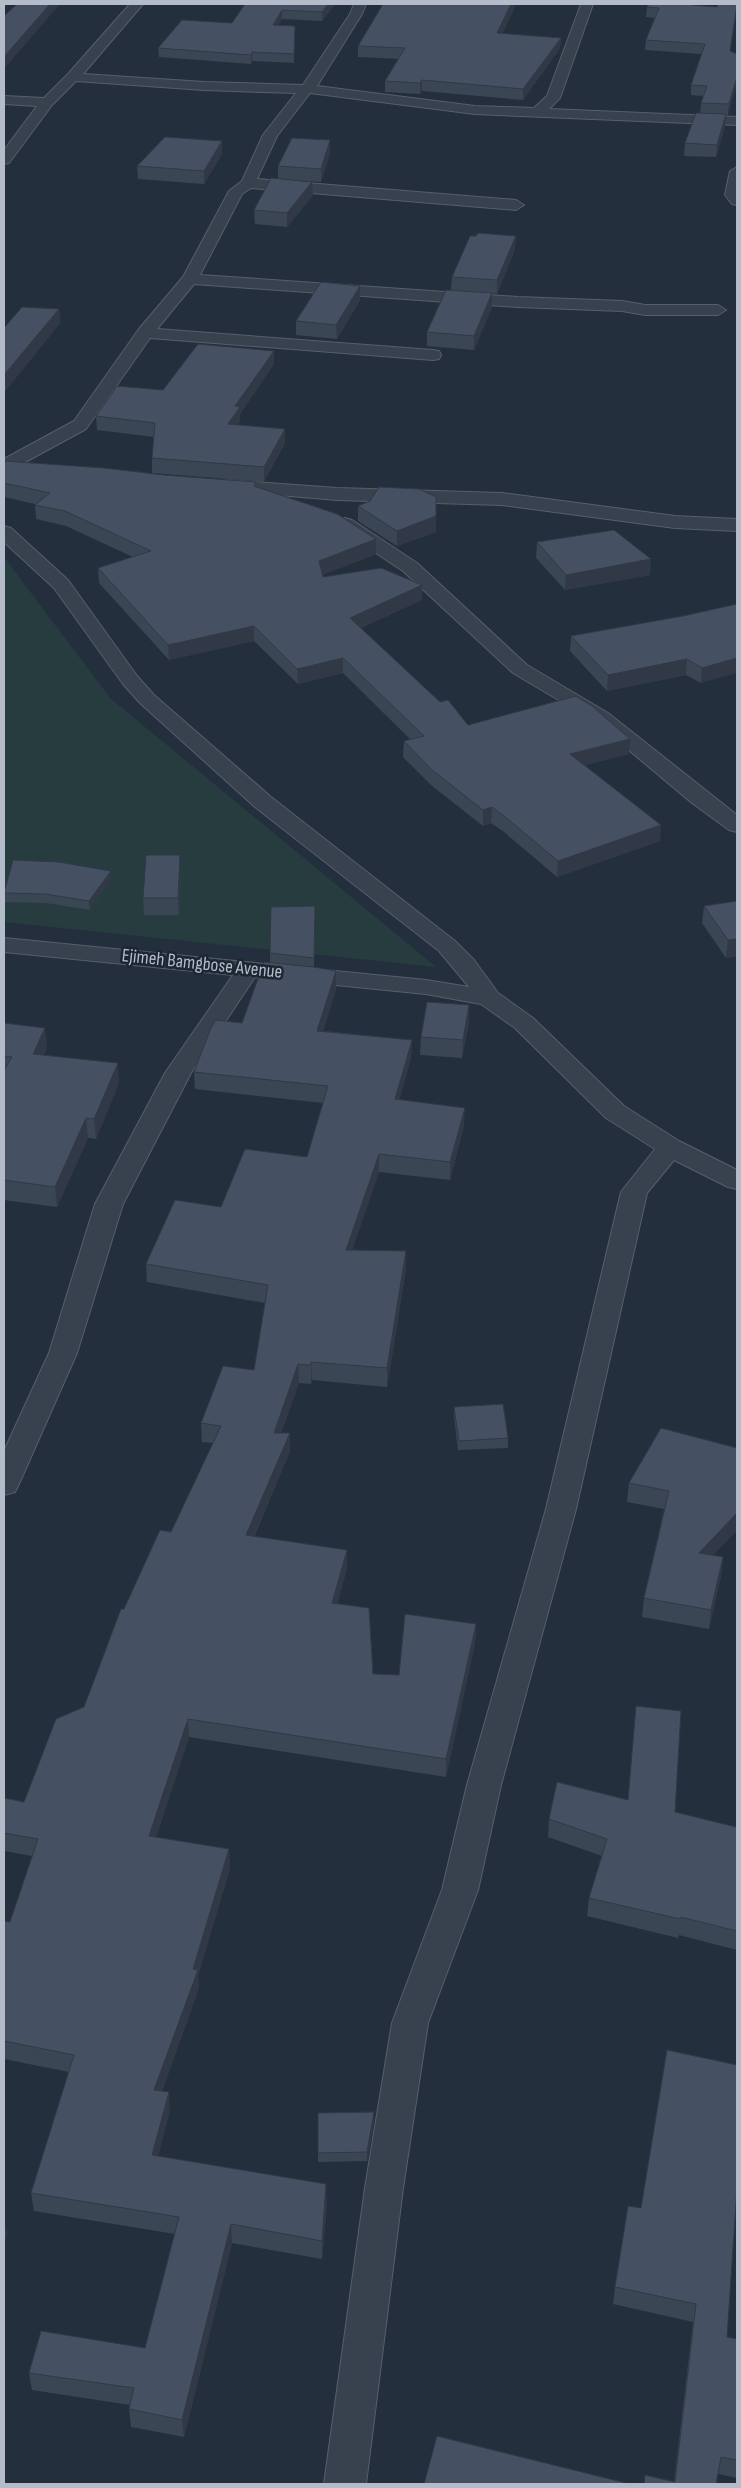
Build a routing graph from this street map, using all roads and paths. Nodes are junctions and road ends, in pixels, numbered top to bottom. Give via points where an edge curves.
1 (137, 4) edge
2 (360, 4) edge
3 (587, 4) edge
4 (73, 77) junction
5 (308, 89) junction
6 (4, 100) edge
7 (47, 102) junction
8 (537, 113) junction
9 (737, 121) edge
10 (4, 160) edge
11 (737, 171) edge
12 (248, 183) junction
13 (737, 201) edge
14 (516, 205) dead end
15 (190, 280) junction
16 (718, 310) dead end
17 (145, 333) junction
18 (433, 355) dead end
19 (6, 465) edge
20 (38, 466) edge
21 (208, 485) edge
22 (293, 492) junction
23 (718, 525) junction
24 (737, 525) edge
25 (4, 532) edge
26 (737, 534) edge
27 (737, 825) edge
28 (4, 945) edge
29 (249, 969) junction
30 (489, 998) junction
31 (670, 1147) junction
32 (737, 1181) edge
33 (4, 1484) edge
34 (345, 2484) edge

1 - 4 street
2 - 5 street
3 - 8 street via 553,98
4 - 5 street
4 - 7 street
5 - 8 street via 475,110
5 - 12 street via 270,134
6 - 7 street
7 - 10 street
8 - 9 street
11 - 13 street via 732,195
12 - 14 street
12 - 15 street via 236,191
15 - 16 street via 645,310
15 - 17 street
17 - 18 street
17 - 19 street via 80,425
19 - 20 street
21 - 22 street
22 - 23 street via 502,499
22 - 27 street via 368,537 410,567 520,669 601,717
23 - 24 street
23 - 26 street
25 - 30 street via 61,584 147,699 263,802 447,946
28 - 29 street, Ejimeh Bamgbose Avenue
29 - 30 street, Ejimeh Bamgbose Avenue via 426,987
29 - 33 street via 178,1073 109,1204 63,1353
30 - 31 street via 524,1023 615,1112
31 - 32 street
31 - 34 street via 634,1192 561,1509 484,1785 460,1890 410,2023 384,2188

